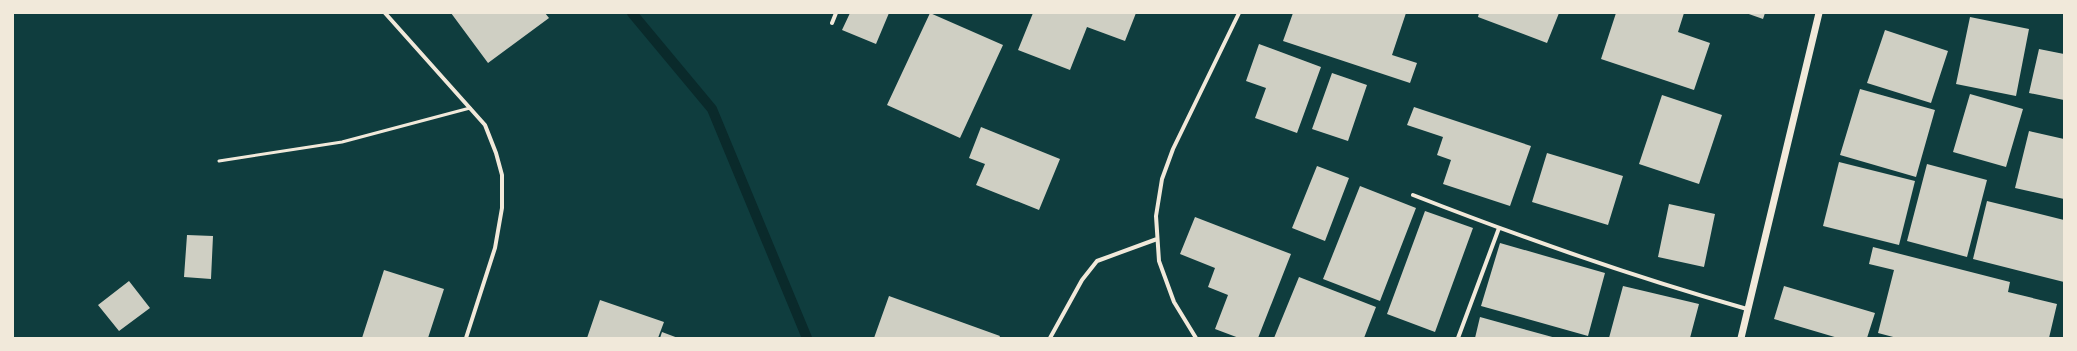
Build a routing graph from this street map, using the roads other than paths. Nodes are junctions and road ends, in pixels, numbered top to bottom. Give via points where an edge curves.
1 (385, 13) edge
2 (836, 13) edge
3 (1239, 13) edge
4 (1819, 13) edge
5 (832, 23) dead end
6 (470, 108) junction
7 (219, 161) dead end
8 (1413, 195) dead end
9 (1499, 228) junction
10 (1158, 239) junction
11 (1747, 309) junction
12 (466, 338) edge
13 (1050, 338) edge
14 (1196, 338) edge
15 (1458, 338) edge
16 (1741, 338) edge

1 - 6 street
2 - 5 street
3 - 10 street via 1173,149 1162,180 1156,216
4 - 11 street
6 - 7 lane via 342,142
6 - 12 street via 485,125 496,153 502,175 502,208 495,248
8 - 9 street
9 - 11 street via 1669,286
9 - 15 street
10 - 13 street via 1098,261 1082,280
10 - 14 street via 1159,261 1174,302
11 - 16 street

